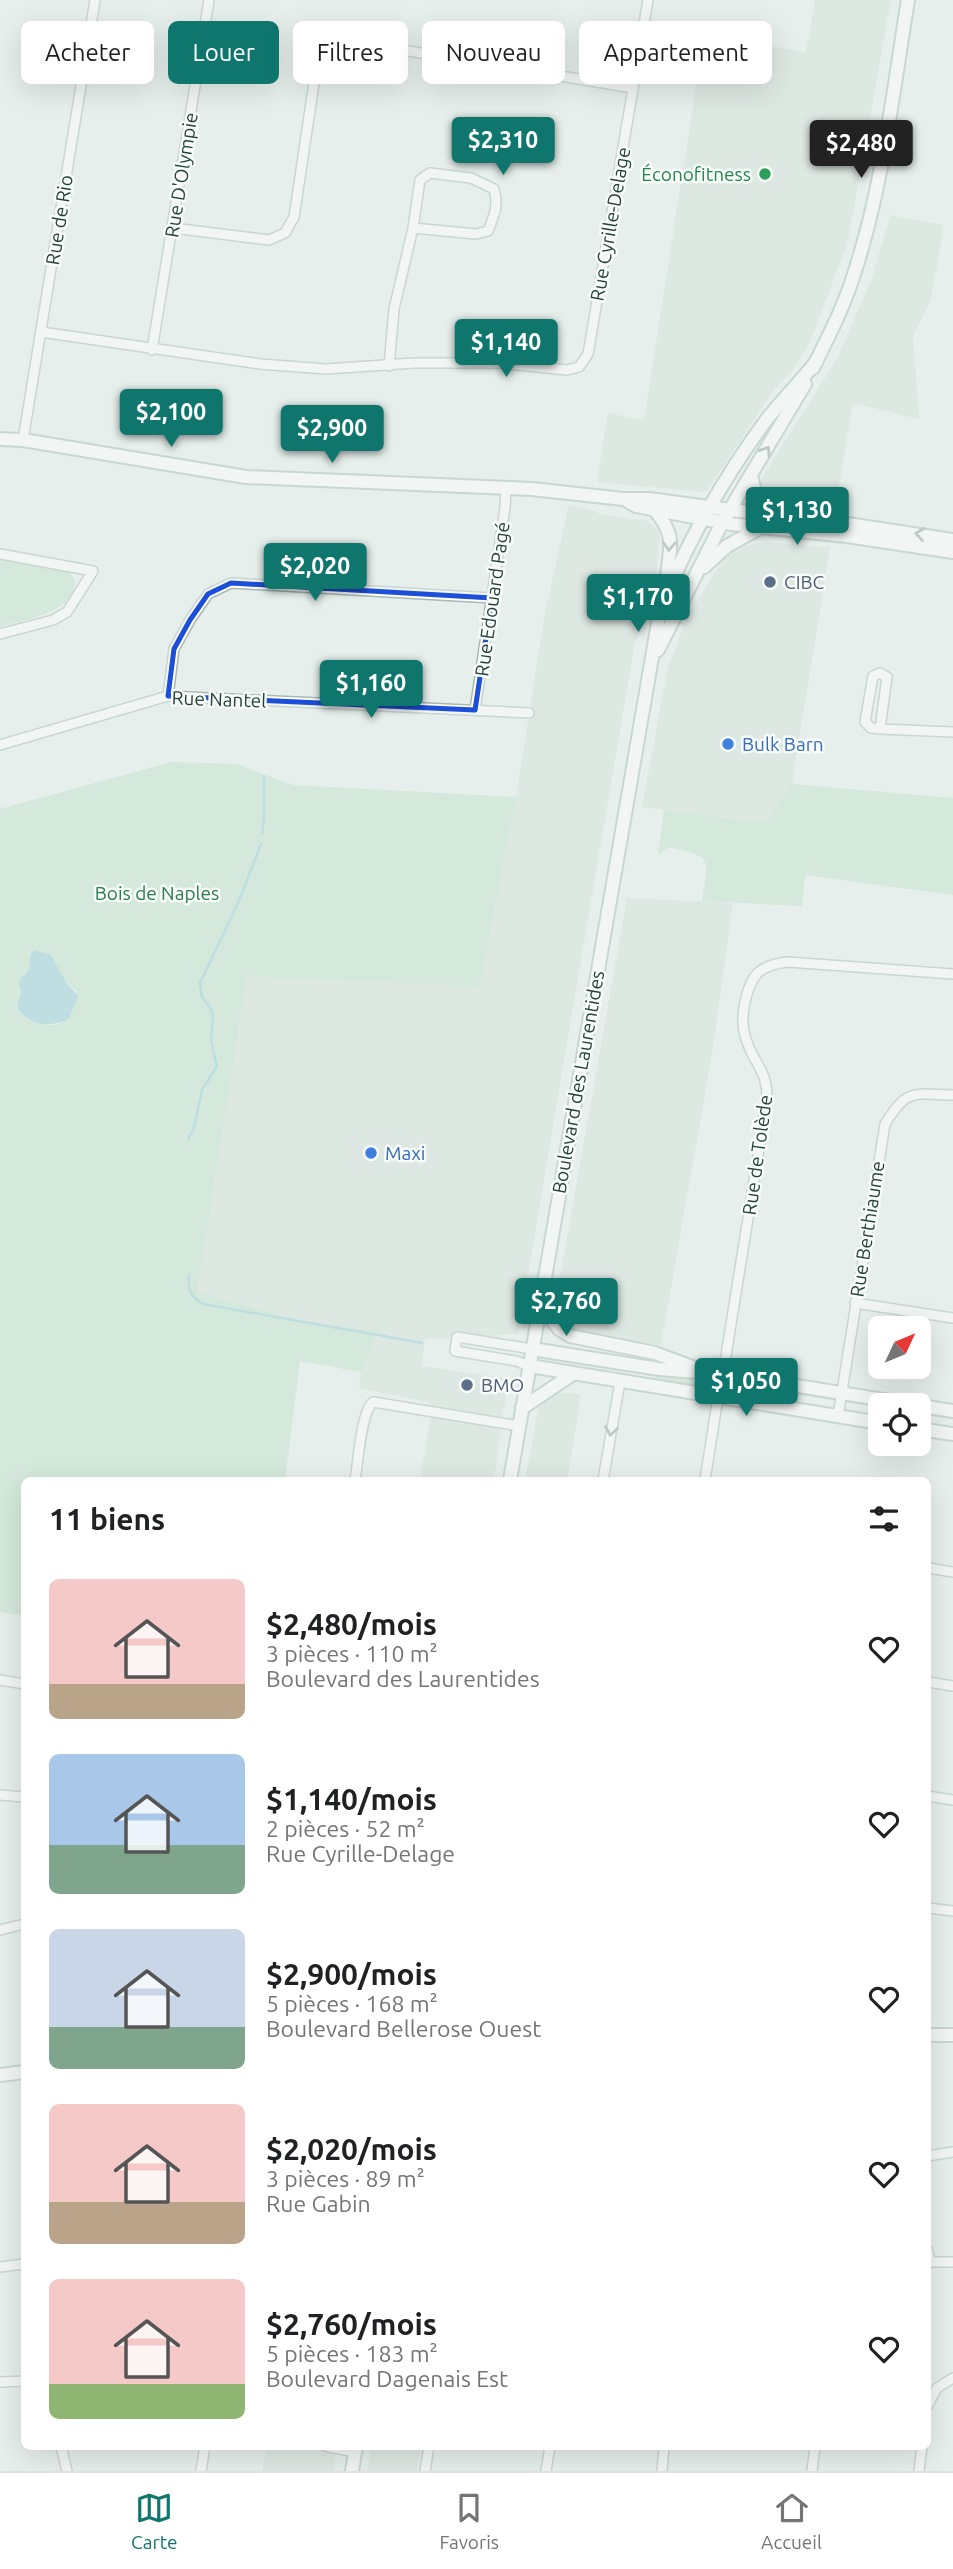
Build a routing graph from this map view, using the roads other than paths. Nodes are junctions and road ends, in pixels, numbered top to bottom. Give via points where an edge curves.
1 (94, 0) edge
2 (209, 0) edge
3 (648, 0) edge
4 (908, 0) edge
5 (633, 88) junction
6 (173, 228) junction
7 (413, 228) junction
8 (41, 332) junction
9 (152, 350) junction
10 (816, 362) junction
11 (389, 366) junction
12 (0, 439) edge
13 (23, 440) junction
14 (751, 476) junction
15 (506, 488) junction
16 (623, 499) junction
17 (654, 509) junction
18 (730, 510) junction
19 (707, 513) junction
20 (776, 514) junction
21 (722, 523) junction
22 (761, 527) junction
23 (953, 540) edge
24 (953, 552) edge
25 (0, 554) edge
26 (693, 579) junction
27 (667, 594) junction
28 (492, 598) junction
29 (0, 635) edge
30 (647, 683) junction
31 (168, 696) junction
32 (475, 710) junction
33 (529, 713) dead end
34 (880, 729) junction
35 (953, 732) edge
36 (0, 746) edge
37 (953, 974) edge
38 (953, 1095) edge
39 (855, 1303) junction
40 (540, 1304) junction
41 (953, 1318) edge
42 (532, 1349) junction
43 (530, 1366) junction
44 (709, 1373) junction
45 (573, 1374) junction
46 (723, 1374) junction
47 (620, 1382) junction
48 (841, 1393) junction
49 (718, 1397) junction
50 (522, 1408) junction
51 (953, 1411) edge
52 (838, 1416) junction
53 (868, 1421) edge
54 (519, 1426) junction
55 (931, 1431) edge
56 (953, 1434) edge
57 (356, 1477) edge
58 (510, 1477) edge
59 (604, 1477) edge
60 (705, 1477) edge
61 (931, 1568) edge
62 (953, 1572) edge
63 (0, 1680) edge
64 (931, 1682) edge
65 (21, 1684) edge
66 (953, 1686) edge
67 (0, 1796) edge
68 (931, 1796) edge
69 (21, 1797) edge
70 (953, 1800) edge
71 (931, 1908) edge
72 (953, 1911) edge
73 (21, 1925) edge
74 (0, 1930) edge
75 (931, 2035) edge
76 (953, 2035) edge
77 (21, 2072) edge
78 (0, 2076) edge
79 (953, 2152) edge
80 (931, 2156) edge
81 (931, 2262) edge
82 (953, 2262) edge
83 (21, 2264) edge
84 (0, 2267) edge
85 (953, 2378) edge
86 (21, 2381) edge
87 (0, 2382) edge
88 (931, 2399) edge
89 (62, 2450) edge
90 (204, 2450) edge
91 (355, 2450) edge
92 (428, 2450) edge
93 (549, 2450) edge
94 (664, 2450) edge
95 (814, 2450) edge
96 (922, 2450) edge
97 (67, 2471) edge
98 (201, 2471) edge
99 (352, 2471) edge
100 (425, 2471) edge
101 (546, 2471) edge
102 (662, 2471) edge
103 (811, 2471) edge
104 (919, 2471) edge

1 - 8 street, Rue de Rio
2 - 6 street, Rue D'Olympie
3 - 5 street, Rue Cyrille-Delage
4 - 10 main road, Boulevard des Laurentides via 866,230 849,289
5 - 6 street via 342,40 326,47 317,64 294,217 285,233 269,240
5 - 11 street, Rue Cyrille-Delage via 584,363 570,370 499,363
6 - 9 street, Rue D'Olympie
7 - 7 street via 488,231 498,200 494,189 471,178 430,173 420,180
7 - 11 street via 394,309
8 - 9 street, Rue Cyrille-Delage
8 - 13 street, Rue de Rio
9 - 11 street, Rue Cyrille-Delage via 313,368
14 -> 10 main road, Boulevard des Laurentides
10 - 19 main road, Boulevard des Laurentides via 768,419
12 - 13 main road
13 - 15 main road via 255,478
14 - 18 main road, Boulevard des Laurentides
14 - 20 main road via 757,499
15 - 16 main road
15 - 28 street, Rue Edouard Pagé
16 - 17 main road
16 - 19 main road via 649,499
17 - 19 main road
17 -> 27 main road via 670,534
18 - 19 main road
18 - 20 main road
18 - 21 main road, Boulevard des Laurentides
19 - 21 main road
19 - 27 main road, Boulevard des Laurentides
23 -> 20 main road
21 - 22 main road
21 - 26 main road, Boulevard des Laurentides
22 - 24 main road
22 - 26 main road via 724,548
25 - 29 street via 93,571 67,612
26 - 30 main road, Boulevard des Laurentides via 662,639
27 - 30 main road, Boulevard des Laurentides
28 - 31 street via 231,583 208,594 174,649
28 - 32 street, Rue Edouard Pagé
30 - 40 main road, Boulevard des Laurentides
31 - 32 street, Rue Nantel
31 - 36 street, Rue Nantel
32 - 33 street, Rue Nantel
34 - 34 street via 887,677 880,673 873,677 865,722
34 - 35 street
37 - 46 street, Rue de Tolède via 788,962 752,977 743,1030 768,1084 767,1100
38 - 39 street, Rue Berthiaume via 913,1094 898,1103 884,1124
39 - 41 street
39 - 48 street, Rue Berthiaume
40 - 42 main road, Boulevard des Laurentides
40 - 44 main road via 570,1336 655,1353
42 - 43 main road, Boulevard des Laurentides
42 - 43 street via 457,1337 455,1351
42 - 44 main road
43 - 45 main road
43 - 50 main road, Boulevard des Laurentides
44 - 46 main road
45 - 47 main road
45 - 50 main road
46 - 48 main road
47 - 49 main road
47 -> 59 street
48 - 51 main road
48 - 52 street, Rue Berthiaume
49 - 52 main road
49 - 60 street
50 - 54 main road, Boulevard des Laurentides
52 - 53 main road
54 - 57 street via 372,1402
54 - 58 main road, Boulevard des Laurentides
55 - 56 main road
61 - 62 street
63 - 65 street
64 - 66 street
67 - 69 street
68 - 70 street
71 - 72 street
73 - 74 street
75 - 76 main road
77 - 78 main road
79 - 80 street
81 - 82 street
83 - 84 street
85 - 88 street via 937,2388
86 - 87 street
89 - 97 street
90 - 98 street
91 - 99 main road
92 - 100 street
93 - 101 street
94 - 102 street
95 - 103 street
96 - 104 street

